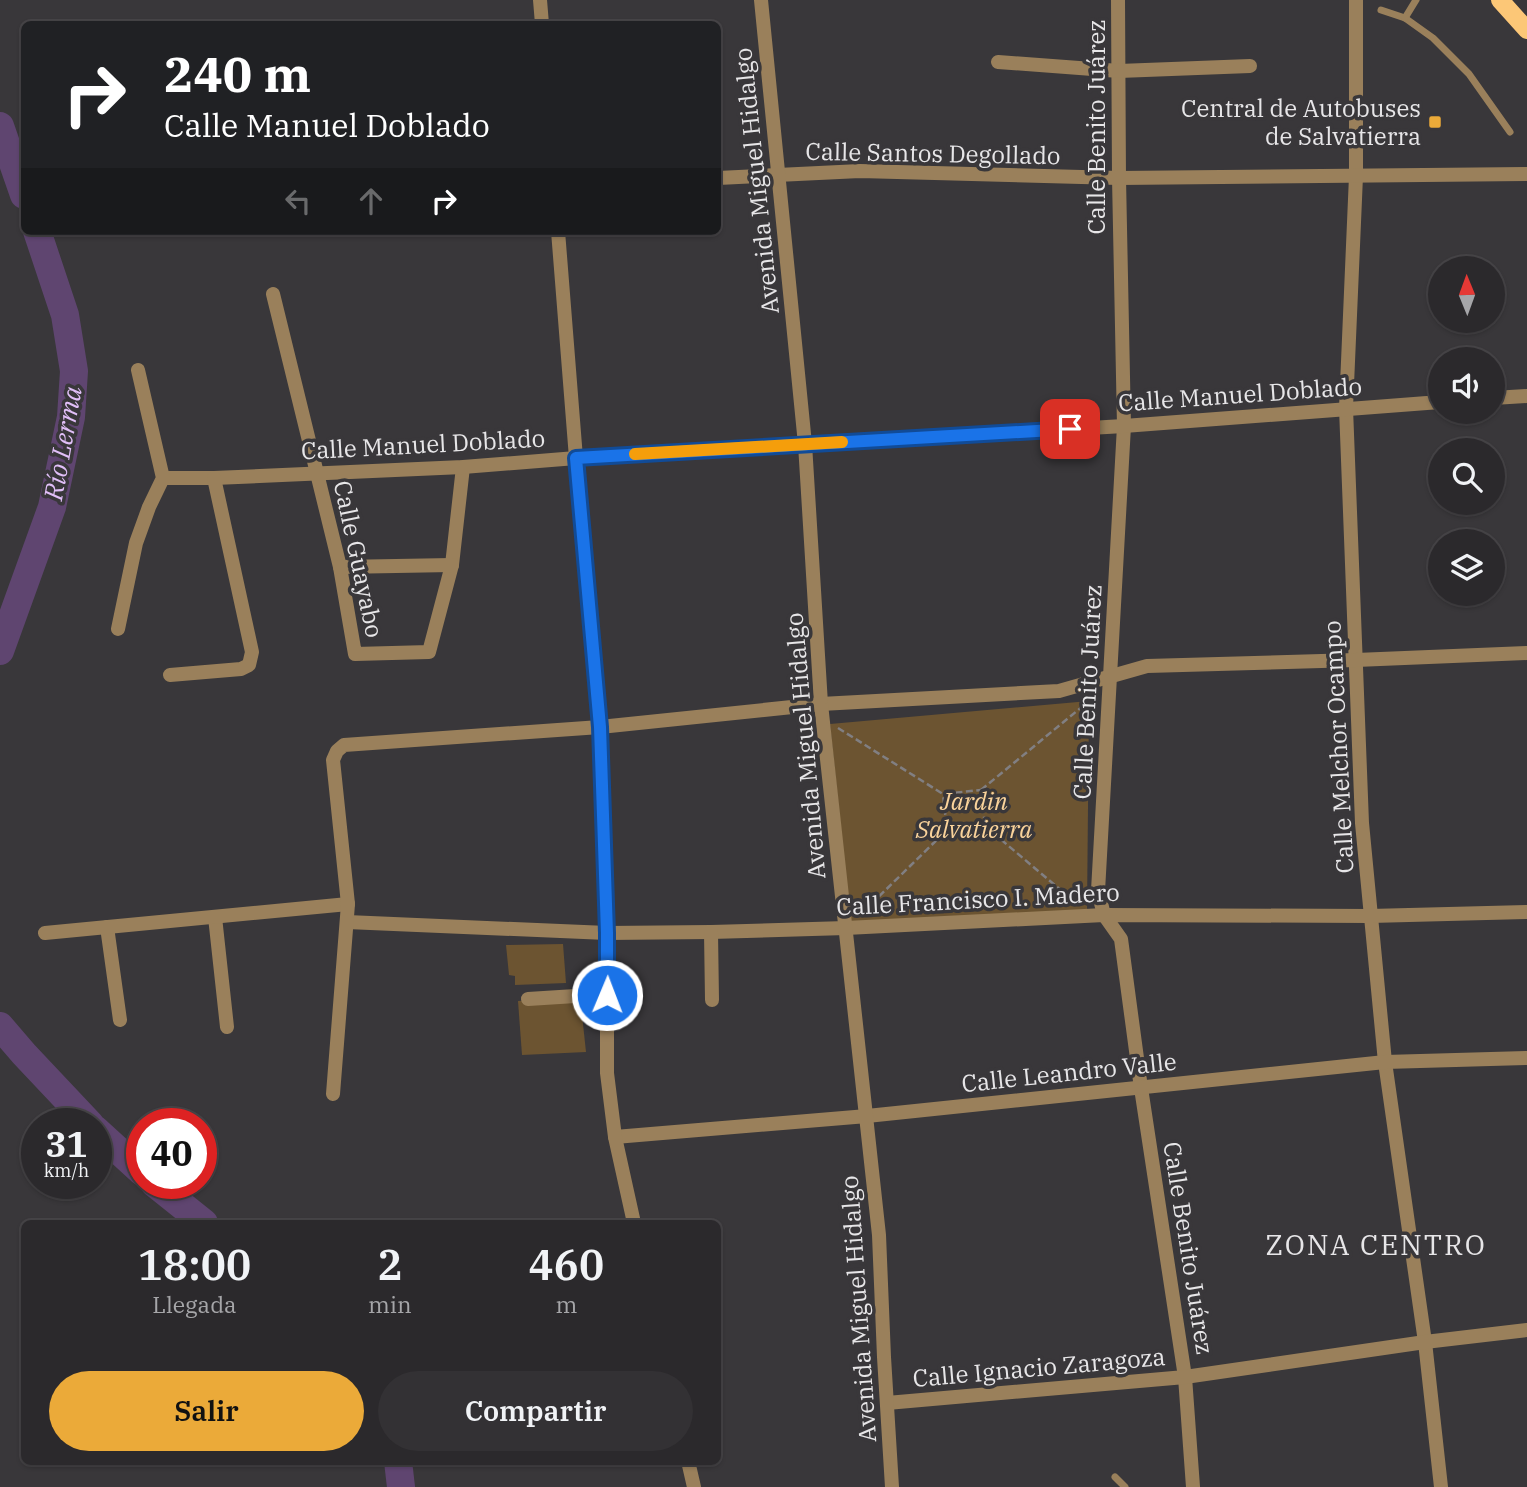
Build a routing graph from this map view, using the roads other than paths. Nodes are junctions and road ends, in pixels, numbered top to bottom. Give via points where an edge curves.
1 (540, 0) edge
2 (761, 0) edge
3 (1118, 0) edge
4 (1356, 0) edge
5 (1416, 0) edge
6 (1500, 0) edge
7 (1381, 10) dead end
8 (1405, 18) junction
9 (541, 21) edge
10 (1527, 30) edge
11 (998, 62) dead end
12 (1250, 66) dead end
13 (1119, 71) junction
14 (1510, 132) dead end
15 (1527, 174) edge
16 (778, 175) junction
17 (1356, 176) junction
18 (721, 178) edge
19 (1119, 178) junction
20 (558, 235) edge
21 (273, 294) dead end
22 (138, 370) dead end
23 (1527, 396) edge
24 (1505, 397) edge
25 (1428, 403) edge
26 (1346, 408) junction
27 (1124, 426) junction
28 (805, 444) junction
29 (576, 458) junction
30 (463, 467) junction
31 (318, 474) junction
32 (163, 478) junction
33 (214, 478) junction
34 (452, 565) junction
35 (340, 566) junction
36 (118, 629) dead end
37 (1527, 653) edge
38 (1356, 660) junction
39 (170, 675) dead end
40 (1111, 676) junction
41 (821, 704) junction
42 (600, 727) junction
43 (348, 904) junction
44 (1527, 912) edge
45 (1104, 915) junction
46 (1370, 916) junction
47 (215, 917) junction
48 (347, 922) junction
49 (107, 927) junction
50 (846, 928) junction
51 (711, 932) junction
52 (45, 933) dead end
53 (607, 933) junction
54 (607, 995) junction
55 (528, 999) dead end
56 (712, 1000) dead end
57 (120, 1020) dead end
58 (227, 1027) dead end
59 (1527, 1058) edge
60 (1385, 1062) junction
61 (1141, 1088) junction
62 (333, 1094) dead end
63 (867, 1116) junction
64 (615, 1137) junction
65 (633, 1220) edge
66 (1527, 1330) edge
67 (1425, 1342) junction
68 (1185, 1377) junction
69 (887, 1404) junction
70 (689, 1465) edge
71 (1115, 1477) dead end
72 (694, 1487) edge
73 (892, 1487) edge
74 (1125, 1487) edge
75 (1193, 1487) edge
76 (1441, 1487) edge

1 - 9 street
2 - 16 street, Avenida Miguel Hidalgo
3 - 13 street, Calle Benito Juárez
4 - 17 street, Calle Melchor Ocampo
5 - 8 lane
6 - 10 main road
7 - 8 lane
8 - 14 lane via 1469,74
11 - 13 street
12 - 13 street
13 - 19 street, Calle Benito Juárez
15 - 17 street, Calle Santos Degollado
16 - 18 street, Calle Santos Degollado
16 - 19 street, Calle Santos Degollado via 860,171
16 - 28 street, Avenida Miguel Hidalgo
17 - 19 street, Calle Santos Degollado
17 - 26 street, Calle Melchor Ocampo
19 - 27 street, Calle Benito Juárez
20 - 29 street
21 - 31 street, Calle Guayabo
22 - 32 street
23 - 24 street
25 - 26 street, Calle Manuel Doblado
26 - 27 street, Calle Manuel Doblado
26 - 38 street, Calle Melchor Ocampo
27 - 28 street, Calle Manuel Doblado
27 - 40 street, Calle Benito Juárez
28 - 29 street, Calle Manuel Doblado
28 - 41 street, Avenida Miguel Hidalgo
29 - 30 street, Calle Manuel Doblado
29 - 42 street
30 - 31 street, Calle Manuel Doblado
30 - 34 street
31 - 33 street, Calle Manuel Doblado
31 - 35 street, Calle Guayabo
32 - 33 street, Calle Manuel Doblado
32 - 36 street via 136,543
33 - 39 street via 252,652 250,664 241,669
34 - 35 street
34 - 35 street, Calle Guayabo via 429,652 355,654
37 - 38 street
38 - 40 street via 1147,666
38 - 46 street, Calle Melchor Ocampo
40 - 41 street via 1059,691
40 - 45 street, Calle Benito Juárez via 1098,891
41 - 42 street
41 - 50 street, Avenida Miguel Hidalgo
42 - 43 street via 344,745 333,760
42 - 53 street
43 - 47 street
43 - 48 street
44 - 46 street, Calle Francisco I. Madero
45 - 46 street, Calle Francisco I. Madero
45 - 50 street, Calle Francisco I. Madero
45 - 61 street, Calle Benito Juárez via 1121,939
46 - 60 street, Calle Melchor Ocampo
47 - 49 street
47 - 58 street
48 - 53 street, Calle Francisco I. Madero
48 - 62 street
49 - 52 street
49 - 57 street
50 - 51 street, Calle Francisco I. Madero
50 - 63 street, Avenida Miguel Hidalgo
51 - 53 street, Calle Francisco I. Madero
51 - 56 street
53 - 54 street
54 - 55 street
54 - 64 street via 607,1073
59 - 60 street, Calle Leandro Valle
60 - 61 street, Calle Leandro Valle
60 - 67 street, Calle Melchor Ocampo
61 - 63 street, Calle Leandro Valle
61 - 68 street, Calle Benito Juárez
63 - 64 street, Calle Leandro Valle
63 - 69 street, Avenida Miguel Hidalgo via 879,1235
64 - 65 street
66 - 67 street, Calle Ignacio Zaragoza
67 - 68 street, Calle Ignacio Zaragoza
67 - 76 street, Calle Melchor Ocampo
68 - 69 street, Calle Ignacio Zaragoza
68 - 75 street, Calle Benito Juárez
69 - 73 street, Avenida Miguel Hidalgo
70 - 72 street
71 - 74 lane

